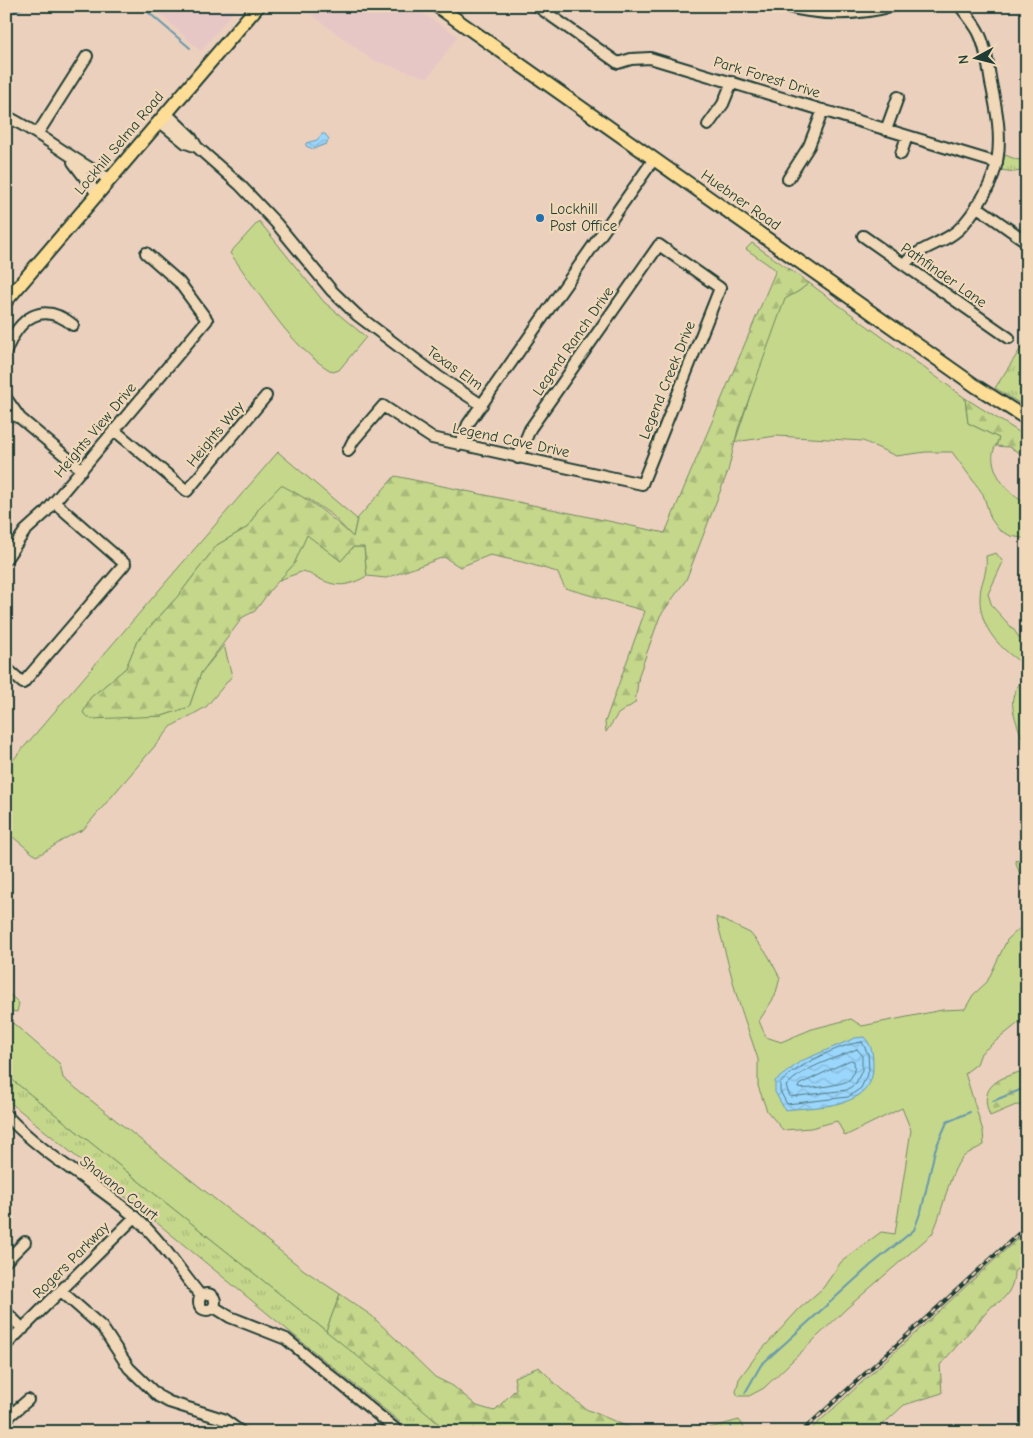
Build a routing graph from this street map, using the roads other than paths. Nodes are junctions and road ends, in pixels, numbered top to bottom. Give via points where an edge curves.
1 (258, 6) edge
2 (437, 6) edge
3 (784, 6) edge
4 (893, 6) edge
5 (960, 6) edge
6 (543, 8) edge
7 (87, 56) dead end
8 (732, 82) junction
9 (898, 97) dead end
10 (823, 110) junction
11 (6, 116) edge
12 (162, 117) junction
13 (708, 125) dead end
14 (886, 130) junction
15 (38, 134) junction
16 (907, 136) junction
17 (901, 154) dead end
18 (70, 157) junction
19 (654, 159) junction
20 (997, 163) junction
21 (110, 179) junction
22 (788, 179) dead end
23 (98, 194) junction
24 (976, 206) junction
25 (863, 236) dead end
26 (1027, 242) edge
27 (660, 245) joint
28 (146, 253) dead end
29 (904, 265) junction
30 (6, 301) edge
31 (73, 324) dead end
32 (1009, 338) dead end
33 (6, 350) edge
34 (266, 396) dead end
35 (6, 398) edge
36 (482, 405) junction
37 (6, 412) edge
38 (20, 418) junction
39 (1027, 419) edge
40 (114, 430) junction
41 (460, 445) junction
42 (348, 451) dead end
43 (518, 458) junction
44 (82, 470) junction
45 (642, 484) joint
46 (54, 502) junction
47 (6, 559) edge
48 (6, 668) edge
49 (6, 1115) edge
50 (135, 1217) junction
51 (25, 1242) dead end
52 (6, 1261) edge
53 (61, 1291) junction
54 (6, 1312) edge
55 (23, 1329) junction
56 (6, 1345) edge
57 (28, 1400) dead end
58 (6, 1419) edge
59 (241, 1432) edge
60 (399, 1432) edge

1 - 12 main road, Lockhill Selma Road
2 - 19 main road, Huebner Road
3 - 4 street via 820,13 857,14
5 - 20 street via 978,30 983,45 999,120 1001,144
6 - 8 street, Park Forest Drive via 618,63 650,58
7 - 15 street
8 - 10 street, Park Forest Drive
8 - 13 street via 723,104
9 - 14 street
10 - 14 street, Park Forest Drive
10 - 22 street via 809,146
11 - 15 street
12 - 21 main road, Lockhill Selma Road
12 - 36 street, Texas Elm via 191,137 197,147 240,185 332,291 357,315
14 - 16 street, Park Forest Drive
15 - 18 street
16 - 17 street
16 - 20 street, Park Forest Drive
18 - 21 street
18 - 23 street
19 - 36 street, Texas Elm
19 - 39 main road, Huebner Road via 976,388
20 - 24 street via 990,184
21 - 23 main road, Lockhill Selma Road
23 - 30 main road, Lockhill Selma Road
24 - 26 street
24 - 29 street via 955,233 915,253
25 - 29 street, Pathfinder Lane
27 - 43 street, Legend Ranch Drive via 530,429
27 - 45 street, Legend Creek Drive via 720,288
28 - 40 street, Heights View Drive via 179,282 207,320
29 - 32 street, Pathfinder Lane
31 - 33 street via 52,313 34,315 17,330
34 - 40 street, Heights Way via 186,491
35 - 38 street
36 - 41 street via 464,432
37 - 38 street
38 - 44 street
40 - 44 street, Heights View Drive
41 - 42 street, Legend Cave Drive via 432,438 383,406
41 - 43 street, Legend Cave Drive
43 - 45 street, Legend Cave Drive
44 - 46 street, Heights View Drive
46 - 47 street, Heights View Drive via 25,531
46 - 48 street via 125,564 23,683
49 - 50 street, Shavano Court via 38,1145 95,1184
50 - 53 street, Rogers Parkway
50 - 60 street, Shavano Court via 162,1244 201,1296 212,1296 214,1307 230,1317 286,1339
51 - 52 street
53 - 55 street, Rogers Parkway
53 - 59 street via 102,1327 129,1368 158,1396 223,1419
54 - 55 street
55 - 56 street, Rogers Parkway
57 - 58 street

